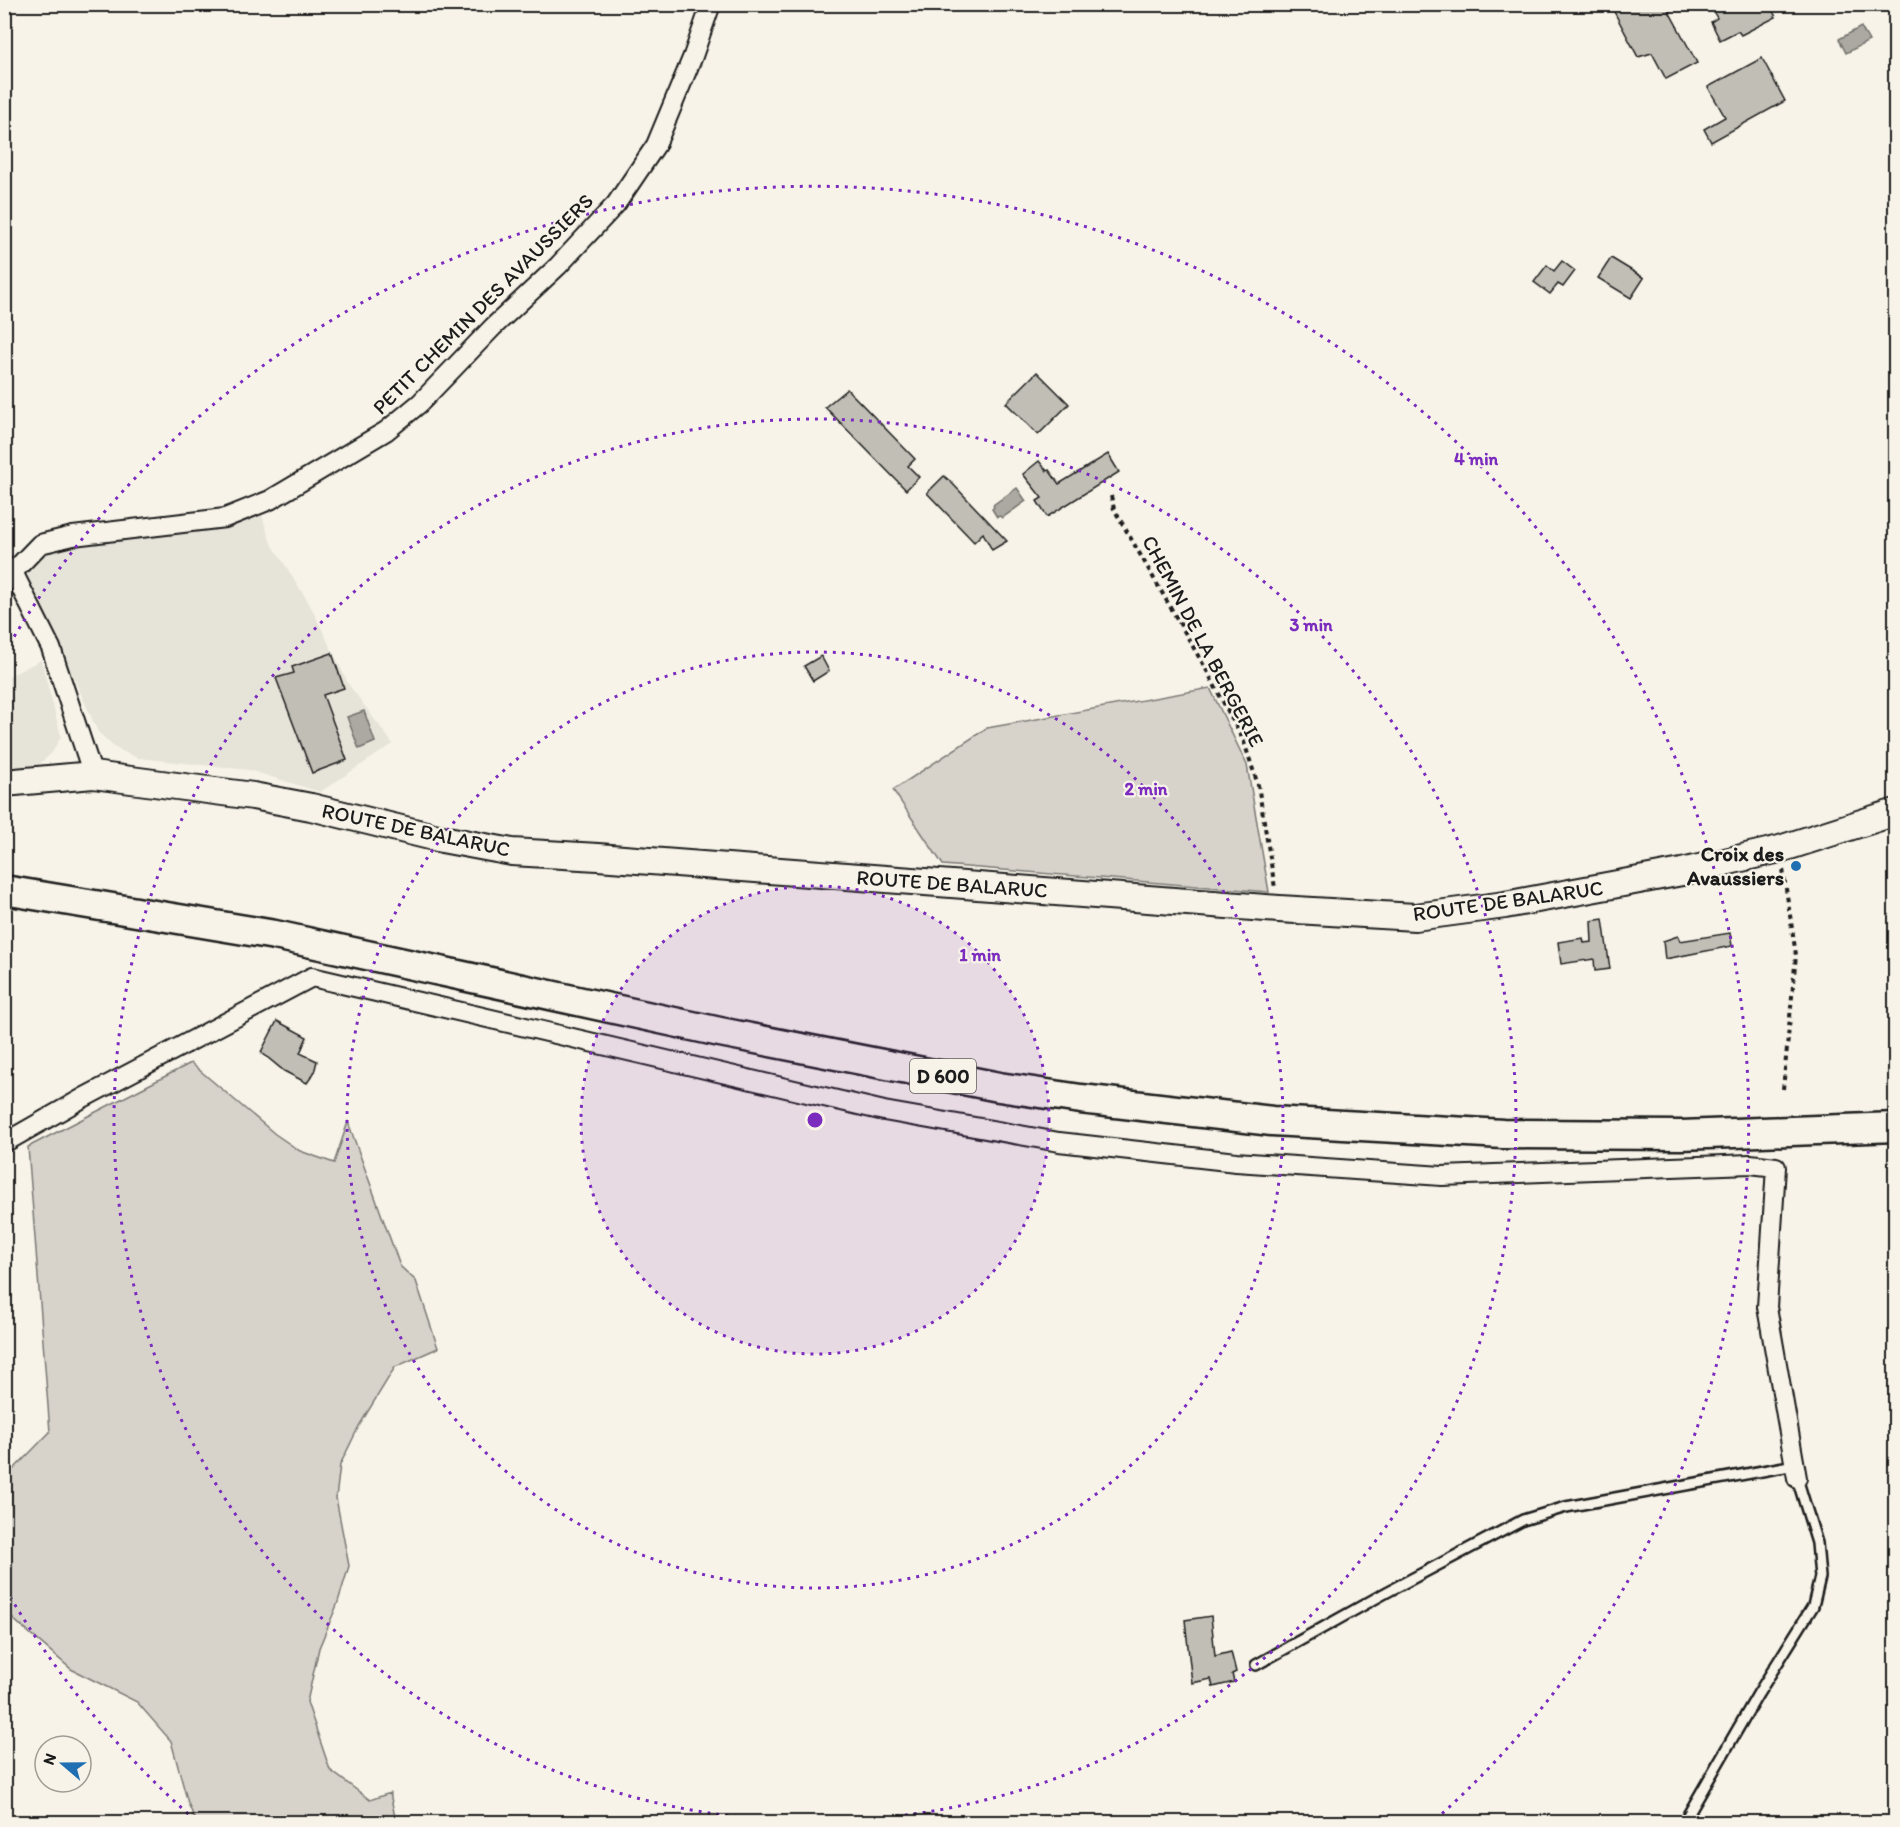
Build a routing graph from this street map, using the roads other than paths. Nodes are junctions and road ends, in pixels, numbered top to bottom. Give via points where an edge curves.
1 (711, 4) edge
2 (9, 568) edge
3 (93, 775) junction
4 (4, 783) edge
5 (1896, 812) edge
6 (4, 890) edge
7 (1896, 1127) edge
8 (4, 1143) edge
9 (1796, 1472) junction
10 (1256, 1665) dead end
11 (1684, 1822) edge

1 - 2 street, PETIT CHEMIN DES AVAUSSIERS via 656,145 616,204 420,403 386,431 270,500 225,518 51,541 40,544
2 - 3 street via 51,648
3 - 4 street, ROUTE DE BALARUC
3 - 5 street, ROUTE DE BALARUC via 264,798 513,852 1415,917 1505,905 1682,872 1780,849
6 - 7 main road, D 600 via 275,935 720,1032 999,1087 1081,1099 1272,1121 1503,1134 1681,1135
8 - 9 street via 312,977 884,1110 1059,1142 1236,1162 1442,1176 1750,1164 1776,1167 1767,1307
9 - 10 lane via 1566,1507 1523,1520
9 - 11 lane via 1817,1543 1820,1577 1813,1606

